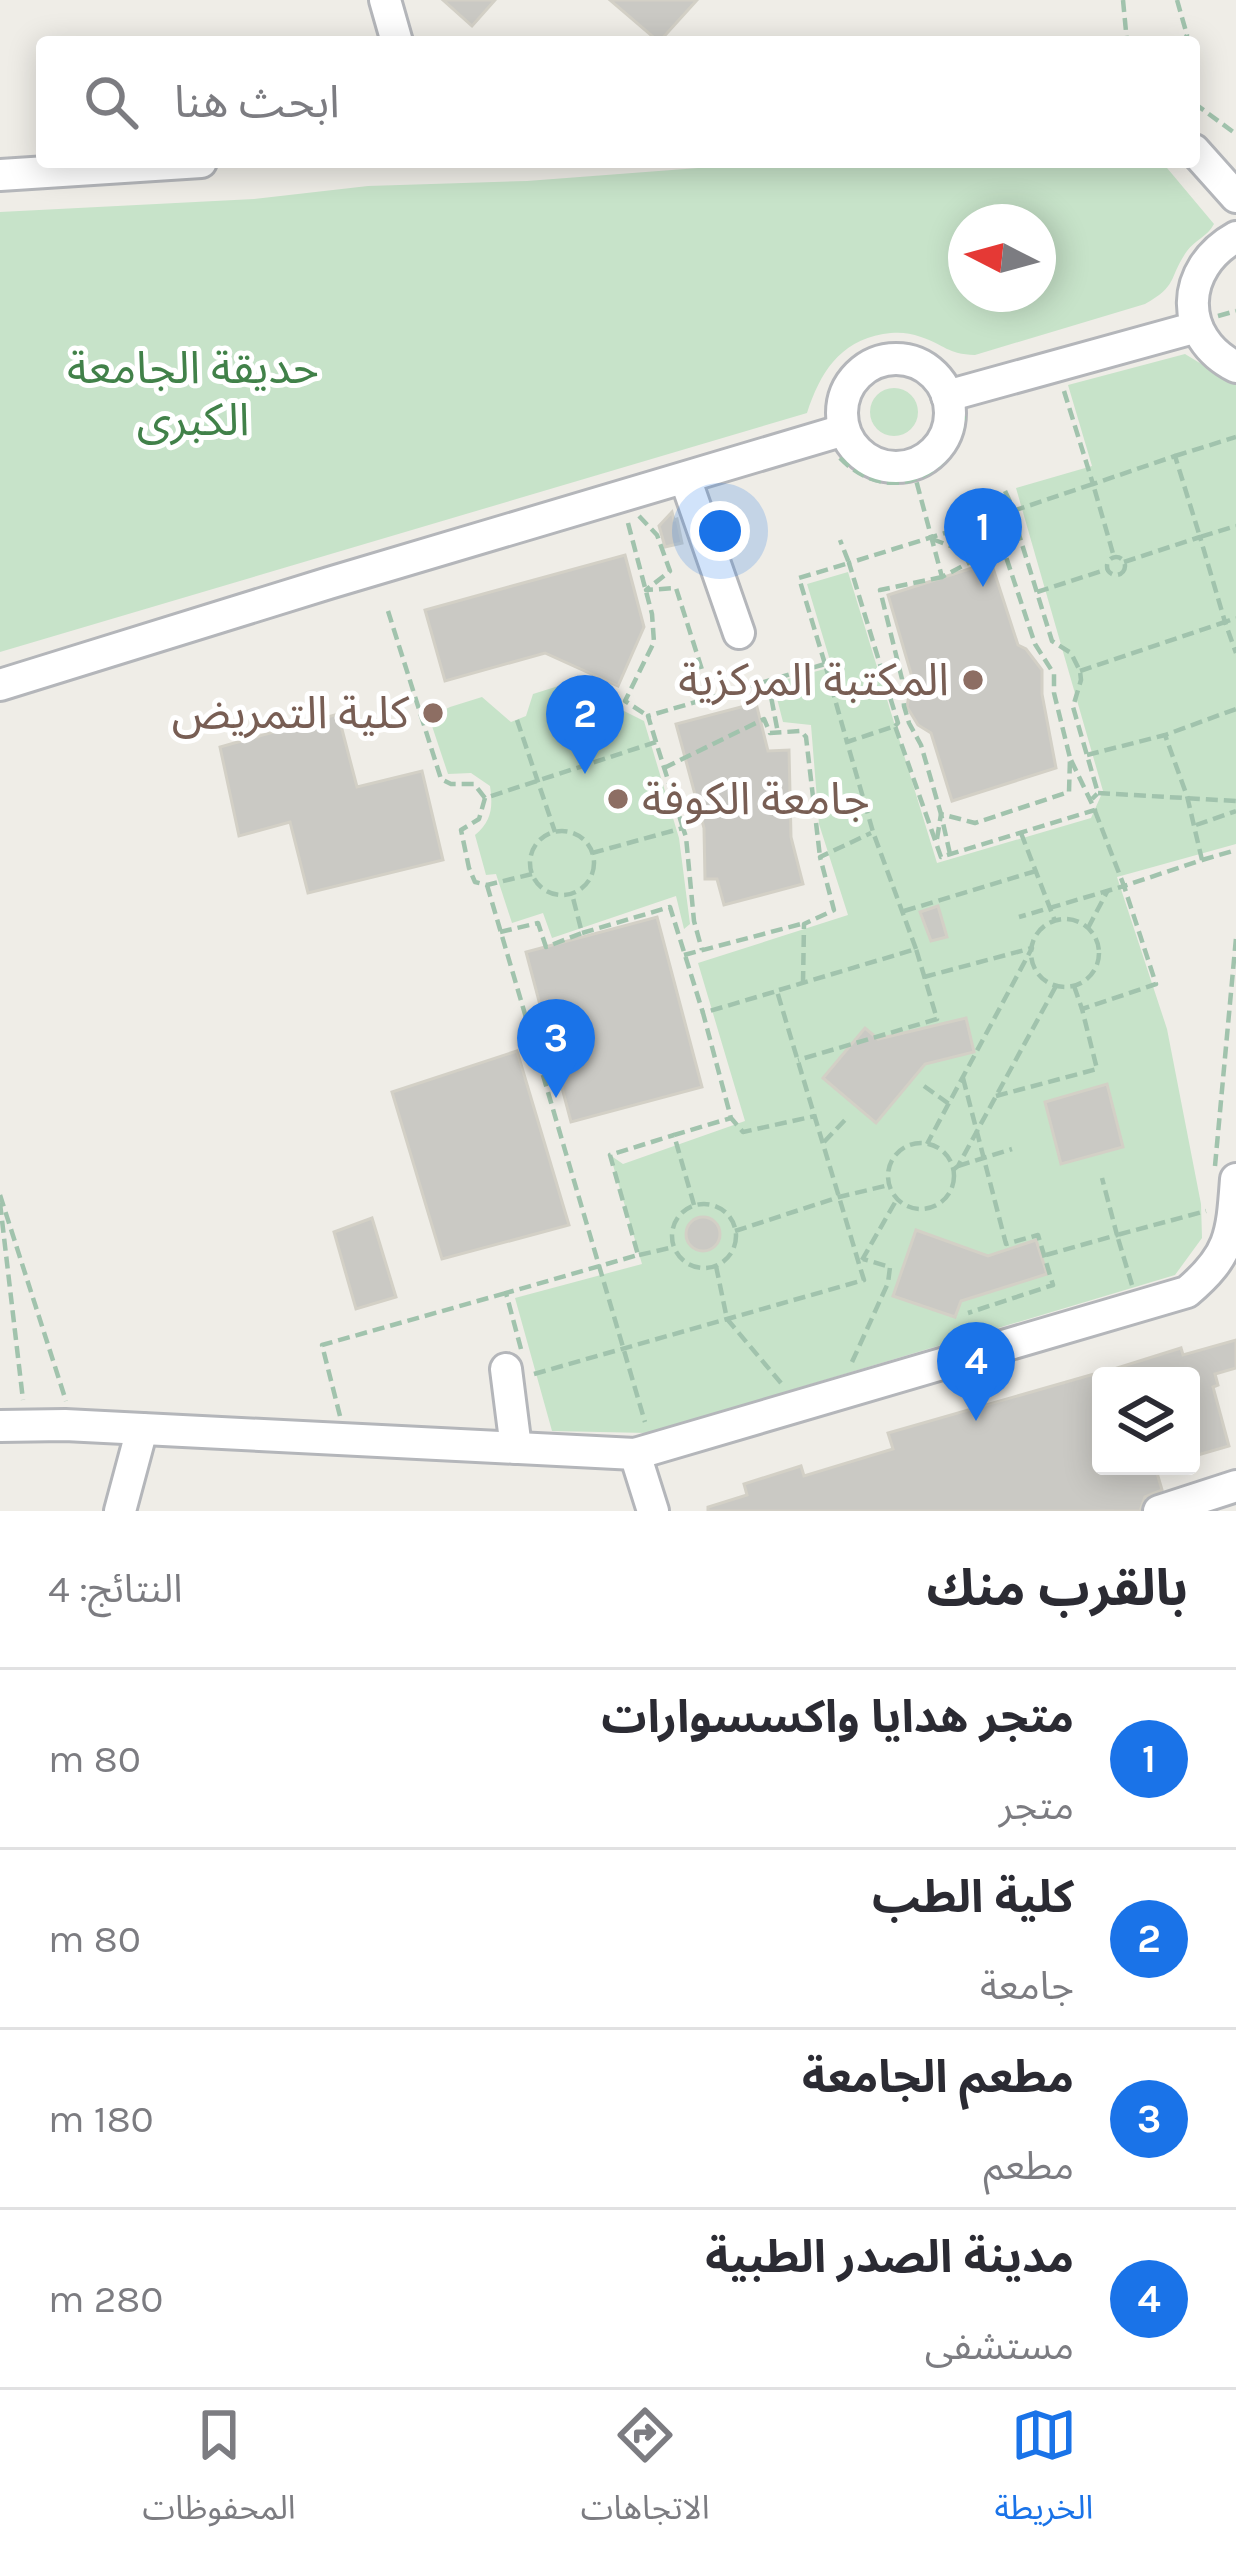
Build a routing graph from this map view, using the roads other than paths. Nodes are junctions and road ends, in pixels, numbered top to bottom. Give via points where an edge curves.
1 (385, 0) edge
2 (395, 36) edge
3 (1200, 157) edge
4 (108, 168) edge
5 (0, 175) edge
6 (1236, 197) edge
7 (1236, 237) edge
8 (1208, 322) junction
9 (1236, 367) edge
10 (958, 404) junction
11 (844, 430) junction
12 (685, 478) junction
13 (739, 633) dead end
14 (0, 686) edge
15 (1225, 1174) edge
16 (519, 1367) road end
17 (12, 1416) edge
18 (142, 1430) junction
19 (641, 1444) junction
20 (516, 1448) junction
21 (1236, 1486) edge
22 (1171, 1509) edge
23 (119, 1511) edge
24 (653, 1511) edge

1 - 2 lane
3 - 6 lane
4 - 5 lane
7 - 8 lane via 1216,249 1194,286 1192,307
8 - 9 lane via 1207,346
8 - 10 lane
10 - 11 lane via 939,445 914,473 864,457
10 - 11 lane via 924,367 888,359 870,365 846,393
11 - 12 lane
12 - 13 lane
12 - 14 lane
15 - 19 lane via 1233,1221 1224,1253 1186,1292 685,1442
16 - 20 lane
17 - 18 lane
18 - 20 lane
18 - 23 lane
19 - 20 lane
19 - 24 lane
21 - 22 lane

